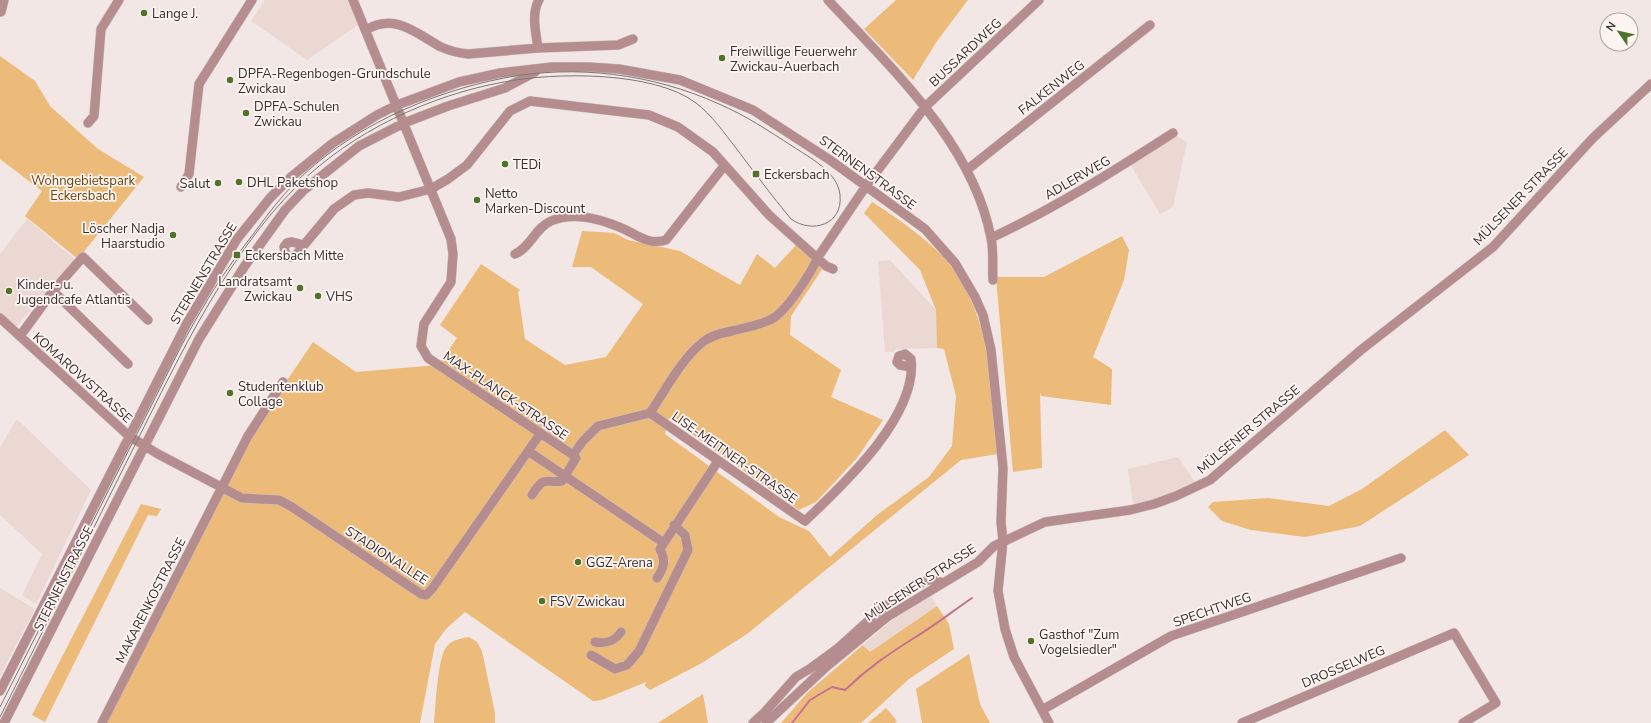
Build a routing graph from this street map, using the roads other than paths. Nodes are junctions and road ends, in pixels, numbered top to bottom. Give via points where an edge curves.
1 (4, 0) edge
2 (119, 0) edge
3 (252, 0) edge
4 (353, 0) edge
5 (539, 0) edge
6 (828, 0) edge
7 (1039, 0) edge
8 (1, 12) dead end
9 (1150, 25) dead end
10 (366, 30) junction
11 (633, 39) dead end
12 (538, 48) junction
13 (552, 67) junction
14 (1651, 84) edge
15 (397, 105) junction
16 (925, 107) junction
17 (404, 122) junction
18 (88, 123) dead end
19 (1173, 132) dead end
20 (724, 166) junction
21 (968, 169) junction
22 (866, 186) junction
23 (181, 187) dead end
24 (431, 189) junction
25 (991, 238) junction
26 (304, 245) dead end
27 (516, 254) dead end
28 (818, 257) junction
29 (833, 269) dead end
30 (993, 280) dead end
31 (53, 291) junction
32 (0, 318) edge
33 (148, 320) dead end
34 (20, 336) junction
35 (128, 364) dead end
36 (911, 367) dead end
37 (283, 382) dead end
38 (650, 413) junction
39 (540, 434) junction
40 (129, 436) junction
41 (145, 445) junction
42 (528, 451) junction
43 (575, 456) junction
44 (718, 461) junction
45 (564, 476) junction
46 (222, 488) junction
47 (532, 495) dead end
48 (674, 525) junction
49 (1003, 541) junction
50 (664, 544) junction
51 (1401, 558) dead end
52 (657, 578) dead end
53 (942, 583) junction
54 (621, 632) dead end
55 (595, 642) dead end
56 (591, 655) dead end
57 (0, 691) edge
58 (1042, 710) junction
59 (4, 723) edge
60 (102, 723) edge
61 (753, 723) edge
62 (766, 723) edge
63 (1049, 723) edge
64 (1242, 723) edge
65 (1463, 723) edge

1 - 8 street
2 - 18 street via 101,29 94,116
3 - 23 street via 199,84 189,174
4 - 10 street, MAX-PLANCK-STRASSE
5 - 12 street via 536,5 535,27
6 - 16 street via 910,87
7 - 16 street, BUSSARDWEG
9 - 21 street, FALKENWEG
10 - 12 street via 374,25 395,23 458,53
10 - 15 street, MAX-PLANCK-STRASSE
11 - 12 street via 618,45
13 - 15 street, STERNENSTRASSE via 500,72 459,82
13 - 17 street, STERNENSTRASSE via 525,76 505,88
13 - 22 street, STERNENSTRASSE via 619,69 680,80 752,110 806,143
14 - 49 street, MÜLSENER STRASSE via 1592,138 1493,247 1361,350 1210,480 1154,504 1130,510 1045,522 1017,537
15 - 17 street, MAX-PLANCK-STRASSE
15 - 40 street, STERNENSTRASSE via 356,128 312,159 291,177 245,227 214,274
16 - 21 street
16 - 22 street, BUSSARDWEG
17 - 24 street, MAX-PLANCK-STRASSE
17 - 41 street, STERNENSTRASSE via 359,146 304,190 286,210 220,303
19 - 25 street, ADLERWEG via 1106,176 1032,219
20 - 24 street via 713,152 678,127 649,115 530,101 510,111 457,174
20 - 27 street via 666,240 657,243 647,241 610,223 568,216 542,226 524,250
20 - 28 street via 769,215
21 - 25 street via 978,192
22 - 28 street, BUSSARDWEG
22 - 49 street, STERNENSTRASSE via 925,229 955,263 975,297 982,315 991,350 1003,468
24 - 26 street via 399,197 368,193 354,195 334,209
24 - 39 street, MAX-PLANCK-STRASSE via 451,239 453,254 451,282 424,324 421,346 428,358
25 - 30 street
28 - 29 street via 826,266
28 - 38 street, BUSSARDWEG via 789,302 775,316 763,323 703,341 688,358
31 - 33 street, KOMAROWSTRASSE via 83,257
31 - 34 street, KOMAROWSTRASSE
31 - 35 street
32 - 34 street, KOMAROWSTRASSE
34 - 40 street, KOMAROWSTRASSE
36 - 44 street, LISE-MEITNER-STRASSE via 907,394 883,438 846,482 805,521
37 - 46 street, MAKARENKOSTRASSE via 248,436
38 - 43 street via 598,426 583,441
38 - 44 street, LISE-MEITNER-STRASSE
39 - 42 street, STADIONALLEE
39 - 43 street, MAX-PLANCK-STRASSE
40 - 41 street
40 - 57 street, STERNENSTRASSE
41 - 46 street
41 - 59 street, STERNENSTRASSE
42 - 45 street
42 - 46 street, STADIONALLEE via 426,595 292,507 273,499 242,498
43 - 45 street
44 - 48 street
45 - 47 street via 560,482 550,480 542,483
45 - 50 street
46 - 60 street, MAKARENKOSTRASSE
48 - 50 street
48 - 56 street via 686,536 688,550 639,651 627,665 615,669
49 - 53 street, MÜLSENER STRASSE via 978,562
49 - 58 street, STERNENSTRASSE via 998,591 1005,629 1014,657
50 - 52 street via 660,550 664,567
51 - 58 street, SPECHTWEG via 1171,636
53 - 61 street via 928,580 911,588 878,612 837,649 796,678
53 - 62 street, MÜLSENER STRASSE via 887,617 826,667
54 - 55 street via 608,643
58 - 63 street, STERNENSTRASSE
64 - 65 street, DROSSELWEG via 1454,633 1496,703

